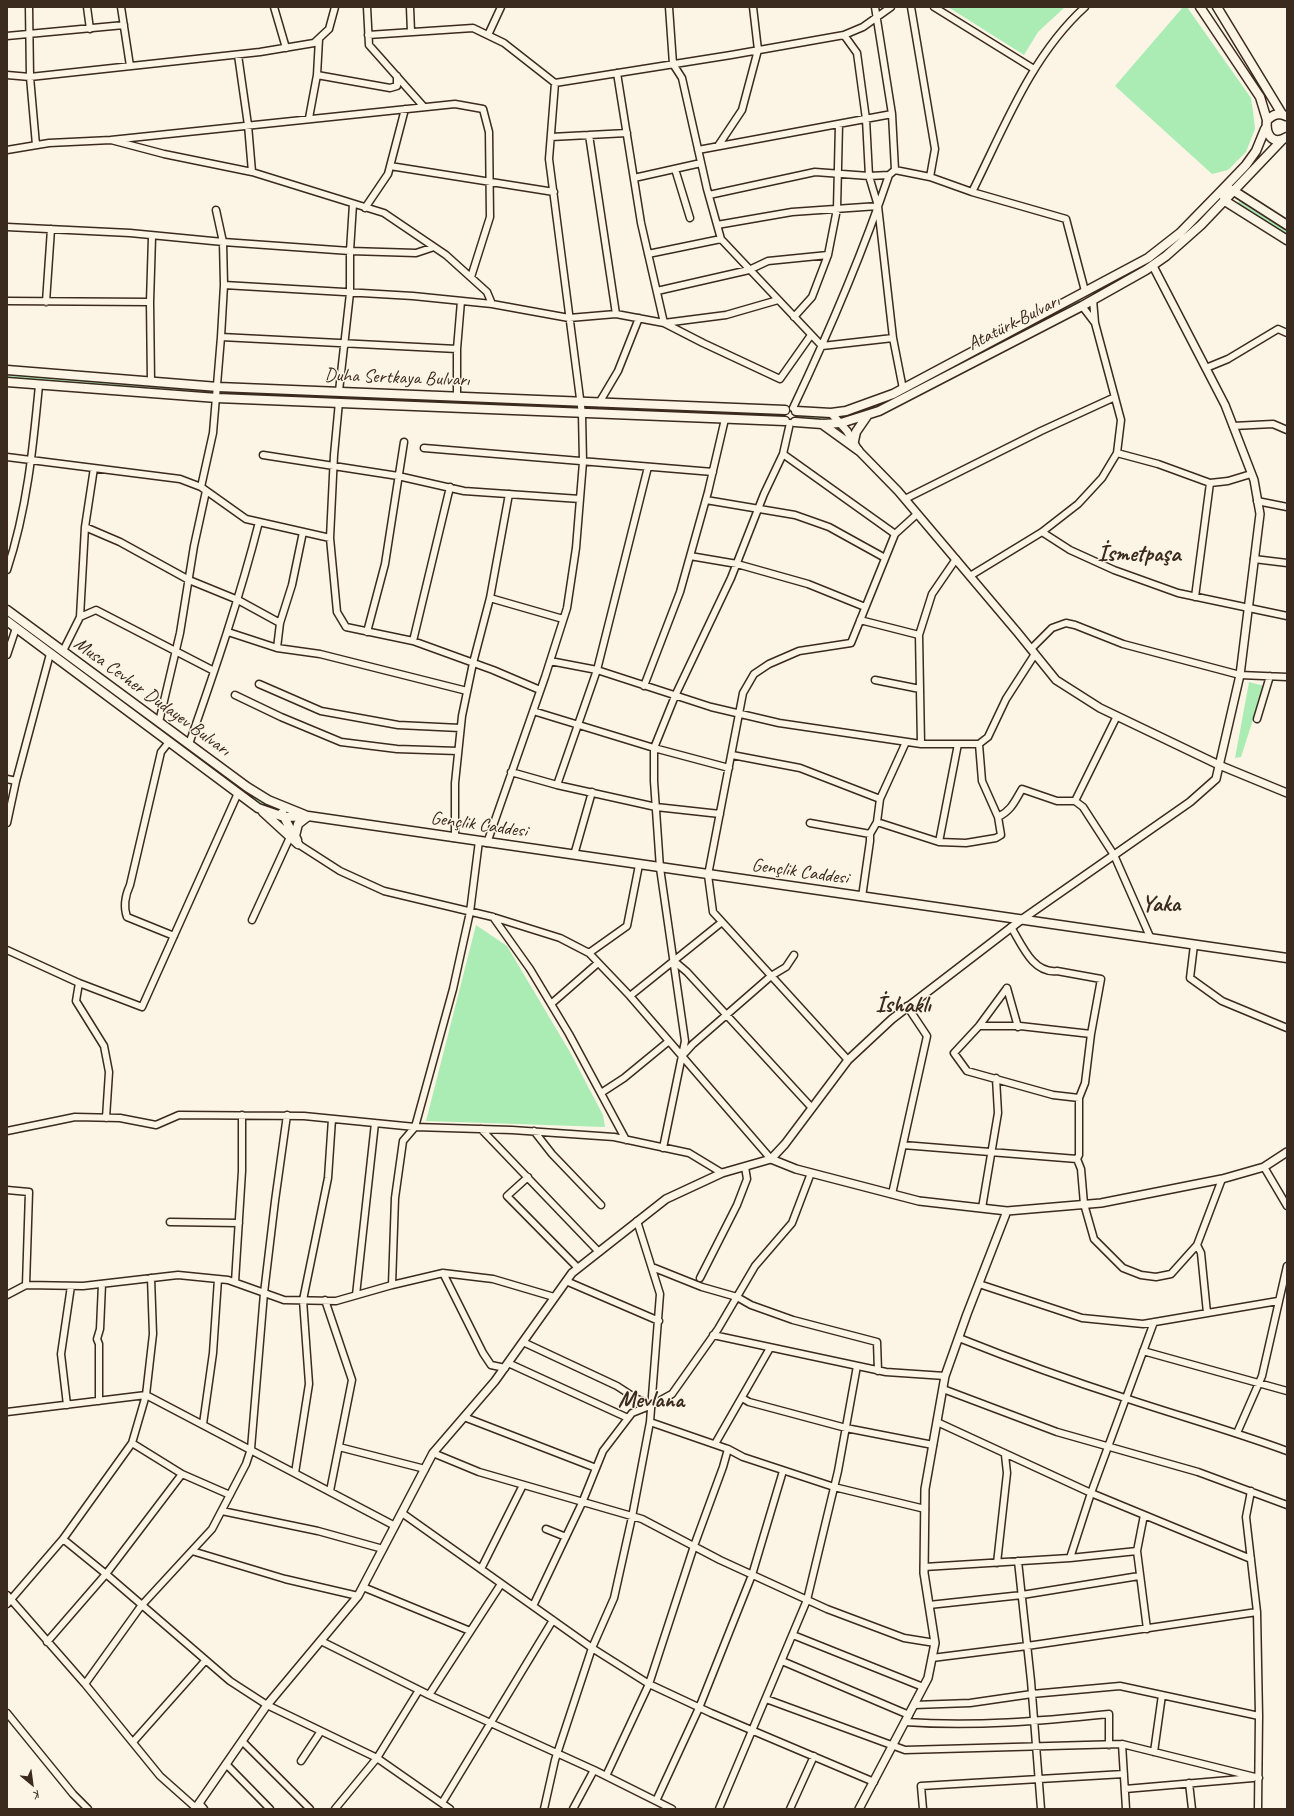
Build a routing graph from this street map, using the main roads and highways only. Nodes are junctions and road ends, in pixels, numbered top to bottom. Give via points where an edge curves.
1 (1200, 7) edge
2 (1217, 7) edge
3 (1285, 115) edge
4 (1267, 120) junction
5 (1265, 129) junction
6 (1284, 138) edge
7 (1222, 190) junction
8 (1234, 191) junction
9 (1225, 201) junction
10 (1287, 225) edge
11 (1287, 240) edge
12 (1148, 258) junction
13 (1153, 266) junction
14 (1085, 291) junction
15 (1093, 300) junction
16 (1082, 306) junction
17 (7, 370) edge
18 (7, 382) edge
19 (791, 410) junction
20 (868, 416) junction
21 (790, 422) junction
22 (822, 424) junction
23 (854, 441) road end
24 (858, 450) road end
25 (7, 610) edge
26 (7, 621) edge
27 (280, 805) junction
28 (258, 808) junction
29 (308, 816) junction
30 (284, 817) junction
31 (298, 844) junction
32 (1287, 958) edge

1 - 4 main road via 1260,97
2 - 3 main road
3 - 4 main road via 1274,114
4 - 5 main road, Duha Sertkaya Bulvarı
5 - 6 main road via 1268,136 1275,139
5 - 7 main road, Duha Sertkaya Bulvarı via 1256,151
6 - 8 main road, Atatürk Bulvarı
7 - 8 main road
7 - 9 main road
7 - 12 main road, Duha Sertkaya Bulvarı via 1180,232
8 - 9 main road, Atatürk Bulvarı
8 - 10 main road
9 - 11 main road
9 - 13 main road, Atatürk Bulvarı via 1187,239
12 - 13 main road
12 - 14 main road, Duha Sertkaya Bulvarı
13 - 15 main road, Atatürk Bulvarı
14 - 15 main road
14 - 16 main road
14 - 19 main road, Duha Sertkaya Bulvarı via 903,389 860,407 830,413
15 - 16 main road, Atatürk Bulvarı
16 - 20 main road, Atatürk Bulvarı
17 - 19 main road, Duha Sertkaya Bulvarı via 218,387
18 - 21 main road, Duha Sertkaya Bulvarı via 217,398
19 - 21 main road via 783,414
19 - 21 main road via 798,418
20 - 22 main road, Atatürk Bulvarı via 841,423
20 - 23 main road via 858,428
21 - 22 main road, Atatürk Bulvarı
22 - 24 main road
25 - 27 main road, Musa Cevher Dudayev Bulvarı via 247,787
26 - 28 main road, Musa Cevher Dudayev Bulvarı
27 - 29 main road, Musa Cevher Dudayev Bulvarı
27 - 30 main road
28 - 30 main road, Musa Cevher Dudayev Bulvarı
28 - 31 main road, Musa Cevher Dudayev Bulvarı
29 - 30 main road, Musa Cevher Dudayev Bulvarı
29 - 31 main road via 298,824
29 - 32 main road, Gençlik Caddesi
30 - 31 main road

